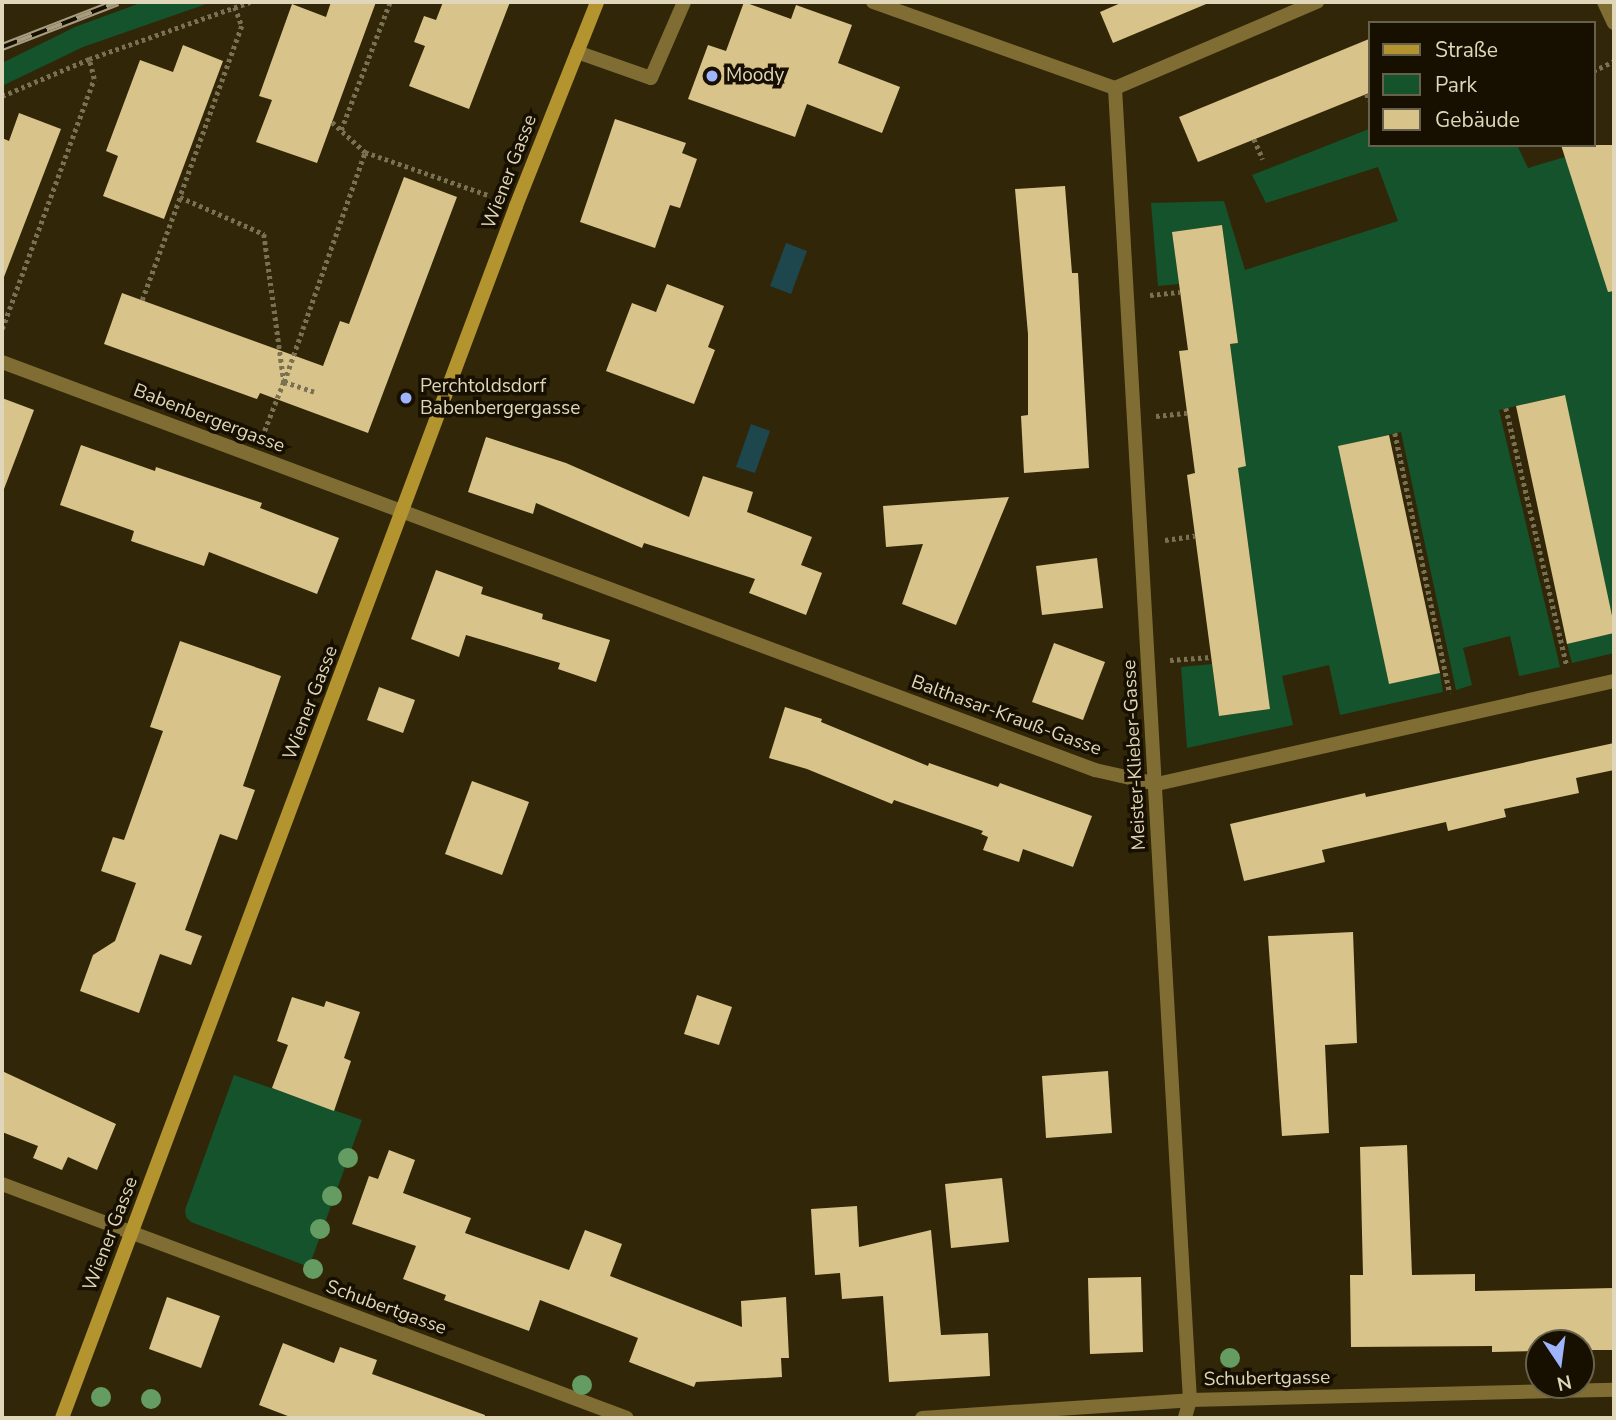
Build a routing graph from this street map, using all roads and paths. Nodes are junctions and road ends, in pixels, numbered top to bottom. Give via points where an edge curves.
1 (250, 2) edge
2 (390, 2) edge
3 (597, 2) edge
4 (684, 2) edge
5 (873, 2) edge
6 (1317, 2) edge
7 (1604, 2) edge
8 (235, 7) junction
9 (1614, 23) edge
10 (577, 52) junction
11 (89, 59) junction
12 (1614, 61) edge
13 (1595, 70) edge
14 (1115, 88) junction
15 (1367, 94) dead end
16 (2, 96) edge
17 (1368, 98) edge
18 (331, 122) dead end
19 (341, 130) junction
20 (1254, 139) dead end
21 (365, 152) junction
22 (1262, 159) dead end
23 (488, 195) dead end
24 (180, 197) junction
25 (142, 300) dead end
26 (2, 329) edge
27 (2, 362) edge
28 (284, 382) junction
29 (314, 392) dead end
30 (1506, 408) dead end
31 (1395, 433) dead end
32 (255, 457) junction
33 (1527, 458) dead end
34 (1518, 460) junction
35 (1408, 493) junction
36 (1401, 494) dead end
37 (403, 513) junction
38 (1211, 657) dead end
39 (1149, 662) junction
40 (1614, 681) edge
41 (1572, 690) junction
42 (1455, 717) junction
43 (1157, 784) junction
44 (2, 1184) edge
45 (132, 1234) junction
46 (1614, 1390) edge
47 (1190, 1400) junction
48 (62, 1418) edge
49 (627, 1418) edge
50 (922, 1418) edge
51 (1185, 1418) edge

1 - 8 path
2 - 19 path
3 - 10 main road, Wiener Gasse
4 - 10 street via 651,78
5 - 14 street
6 - 14 street
7 - 9 street
8 - 11 path
8 - 24 path via 242,26
10 - 37 main road, Wiener Gasse
11 - 16 path
11 - 26 path via 94,79
12 - 13 path
14 - 39 street, Meister-Klieber-Gasse
15 - 17 path
18 - 19 path
19 - 21 path
20 - 22 path
21 - 23 path
21 - 28 path
24 - 25 path
24 - 28 path via 264,234
27 - 32 street, Babenbergergasse
28 - 29 path
28 - 32 path
30 - 34 path
31 - 35 path
32 - 37 street, Babenbergergasse
33 - 34 path
34 - 41 path via 1551,585
35 - 36 path
35 - 42 path
37 - 43 street, Balthasar-Krauß-Gasse via 1095,770
37 - 45 main road, Wiener Gasse
38 - 39 path
39 - 43 street, Meister-Klieber-Gasse
40 - 41 street, Balthasar-Krauß-Gasse
41 - 42 street, Balthasar-Krauß-Gasse
42 - 43 street, Balthasar-Krauß-Gasse
43 - 47 street, Meister-Klieber-Gasse
44 - 45 street, Schubertgasse
45 - 48 main road, Wiener Gasse
45 - 49 street, Schubertgasse
46 - 47 street, Schubertgasse
47 - 50 street, Schubertgasse
47 - 51 street, Meister-Klieber-Gasse

